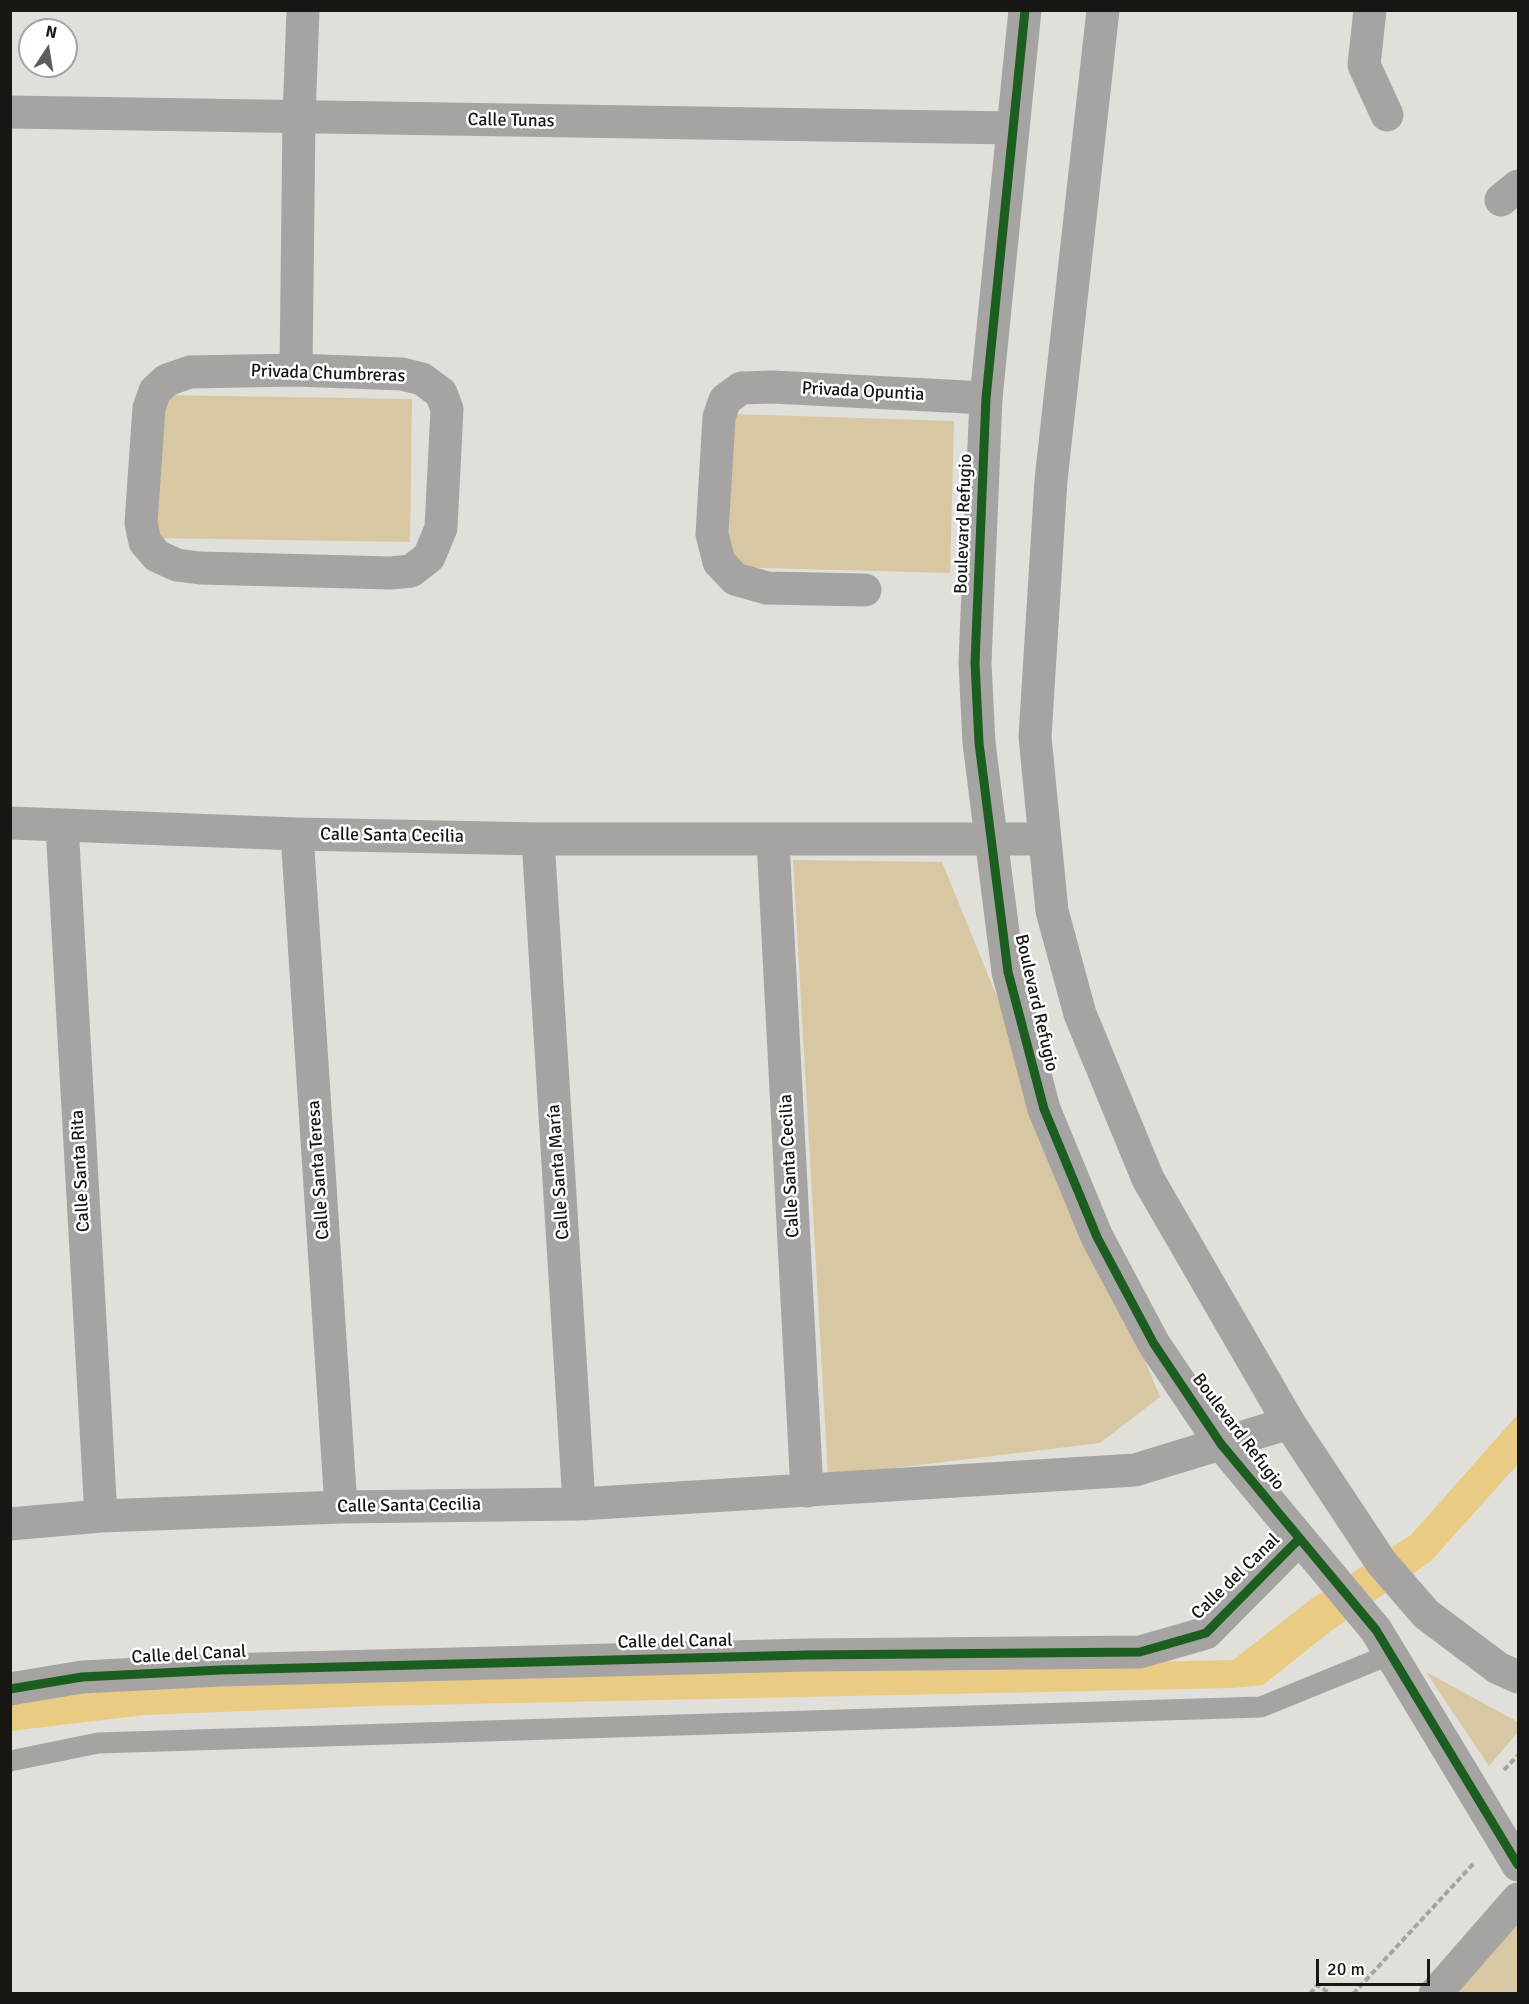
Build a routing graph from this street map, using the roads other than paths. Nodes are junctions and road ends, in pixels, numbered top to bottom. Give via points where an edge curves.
1 (303, 10) edge
2 (1025, 10) edge
3 (1103, 10) edge
4 (1370, 10) edge
5 (10, 112) edge
6 (1387, 115) dead end
7 (298, 118) junction
8 (1012, 128) junction
9 (296, 370) junction
10 (986, 398) junction
11 (865, 590) dead end
12 (10, 823) edge
13 (62, 825) junction
14 (297, 834) junction
15 (989, 837) junction
16 (538, 839) junction
17 (1044, 839) junction
18 (773, 841) junction
19 (1289, 1423) junction
20 (1221, 1444) junction
21 (807, 1491) junction
22 (579, 1504) junction
23 (341, 1507) junction
24 (101, 1516) junction
25 (10, 1524) edge
26 (1299, 1539) junction
27 (1391, 1654) junction
28 (1518, 1677) edge
29 (10, 1689) edge
30 (10, 1761) edge
31 (1518, 1864) edge
32 (1518, 1899) edge
33 (1435, 1994) edge

1 - 7 street
2 - 8 street, Boulevard Refugio
3 - 17 street, Boulevard Refugio via 1051,480 1035,737
4 - 6 street via 1364,65
5 - 7 street, Calle Tunas
7 - 8 street, Calle Tunas
7 - 9 street
8 - 10 street, Boulevard Refugio
9 - 9 street, Privada Chumbreras via 402,374 422,378 441,393 447,409 441,528 429,557 411,571 391,573 200,568 157,556 146,542 141,524 149,408 155,391 167,380 190,372
10 - 11 street, Privada Opuntia via 773,387 741,388 725,400 719,417 712,534 719,562 735,579 767,588
10 - 15 street, Boulevard Refugio via 975,663
12 - 13 street, Calle Santa Cecilia
13 - 14 street, Calle Santa Cecilia
13 - 24 street, Calle Santa Rita
14 - 16 street, Calle Santa Cecilia
14 - 23 street, Calle Santa Teresa
15 - 17 street, Calle Santa Cecilia
15 - 18 street, Calle Santa Cecilia
15 - 20 street, Boulevard Refugio via 1008,972 1044,1109 1097,1237 1154,1344
16 - 18 street, Calle Santa Cecilia
16 - 22 street, Calle Santa María
17 - 19 street, Boulevard Refugio via 1055,922 1080,1014 1115,1103 1148,1179
18 - 21 street, Calle Santa Cecilia
19 - 20 street, Calle Santa Cecilia
19 - 28 street, Boulevard Refugio via 1381,1562 1426,1614 1498,1668
20 - 21 street, Calle Santa Cecilia via 1135,1470
20 - 26 street, Boulevard Refugio
21 - 22 street, Calle Santa Cecilia
22 - 23 street, Calle Santa Cecilia
23 - 24 street, Calle Santa Cecilia
24 - 25 street, Calle Santa Cecilia
26 - 27 street, Boulevard Refugio via 1376,1630
26 - 29 street, Calle del Canal via 1206,1633 1140,1652 807,1655 220,1670 82,1677
27 - 30 lane via 1261,1707 98,1743
27 - 31 street, Boulevard Refugio
32 - 33 highway

